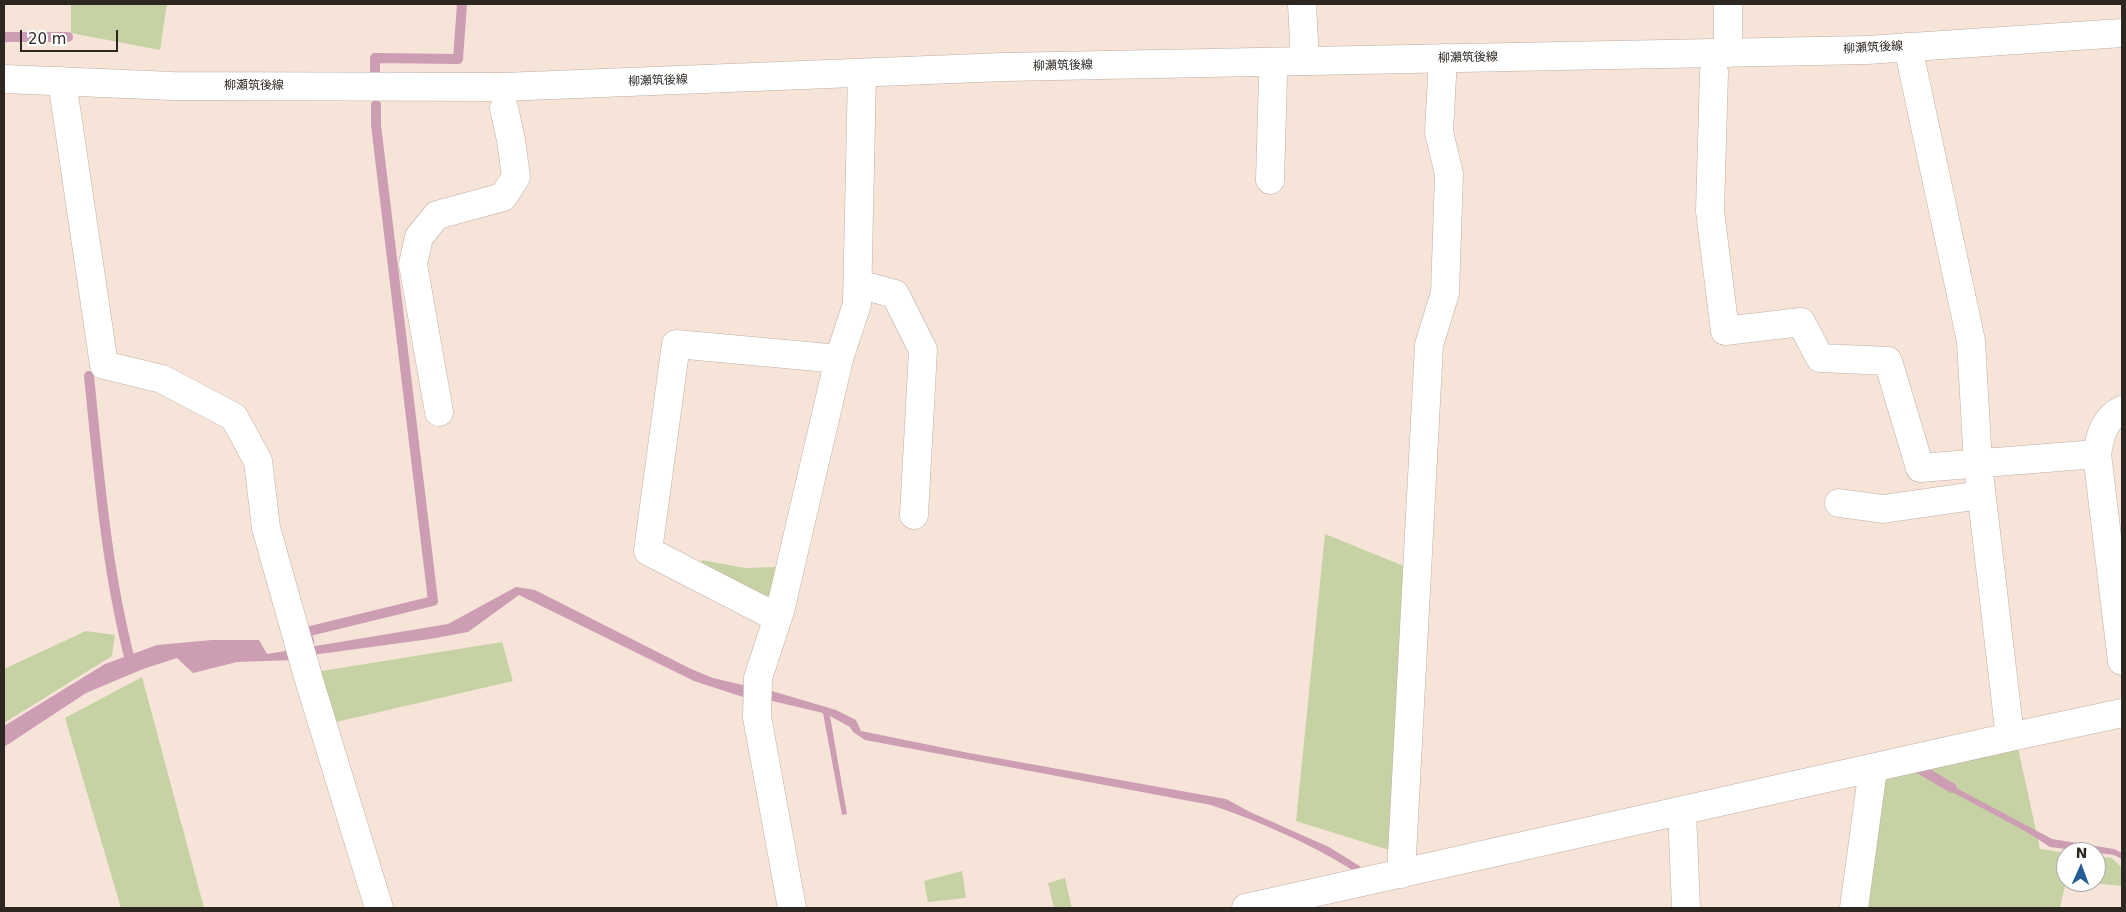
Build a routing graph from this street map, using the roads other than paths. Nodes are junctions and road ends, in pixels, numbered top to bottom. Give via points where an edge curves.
1 (1302, 4) edge
2 (1728, 4) edge
3 (2122, 33) edge
4 (1908, 47) junction
5 (1443, 58) junction
6 (1305, 61) junction
7 (1721, 62) junction
8 (862, 73) junction
9 (1273, 77) dead end
10 (4, 79) edge
11 (62, 81) junction
12 (504, 108) dead end
13 (1270, 180) dead end
14 (858, 284) junction
15 (839, 359) junction
16 (2122, 410) edge
17 (439, 412) dead end
18 (2097, 454) junction
19 (1978, 464) junction
20 (1981, 495) junction
21 (1839, 504) dead end
22 (914, 515) dead end
23 (778, 618) junction
24 (2122, 661) edge
25 (2122, 714) edge
26 (2010, 737) junction
27 (1873, 768) junction
28 (1682, 811) junction
29 (1401, 874) junction
30 (379, 908) edge
31 (792, 908) edge
32 (1246, 908) edge
33 (1686, 908) edge
34 (1854, 908) edge

1 - 6 street
2 - 7 street
3 - 4 street, 柳瀬筑後線
4 - 7 street, 柳瀬筑後線
4 - 19 street via 1971,341
5 - 6 street, 柳瀬筑後線
5 - 7 street, 柳瀬筑後線
5 - 29 street via 1439,132 1449,174 1445,293 1429,345
6 - 8 street, 柳瀬筑後線
7 - 19 street via 1710,211 1725,331 1801,322 1820,358 1888,361 1920,468
8 - 11 street, 柳瀬筑後線 via 503,87 173,86
8 - 14 street
9 - 13 street
10 - 11 street, 柳瀬筑後線
11 - 30 street via 104,365 162,378 234,417 258,461 266,528
12 - 17 street via 516,177 503,197 437,216 419,237 413,264
14 - 15 street via 857,304
14 - 22 street via 895,294 923,350
15 - 23 street
15 - 23 street via 676,344 648,551
16 - 18 street via 2113,414 2101,433
18 - 19 street
18 - 24 street
19 - 20 street
20 - 21 street via 1883,509
20 - 26 street
23 - 31 street via 758,678 757,717
25 - 26 street
26 - 27 street
27 - 28 street
27 - 34 street
28 - 29 street
28 - 33 street
29 - 32 street

